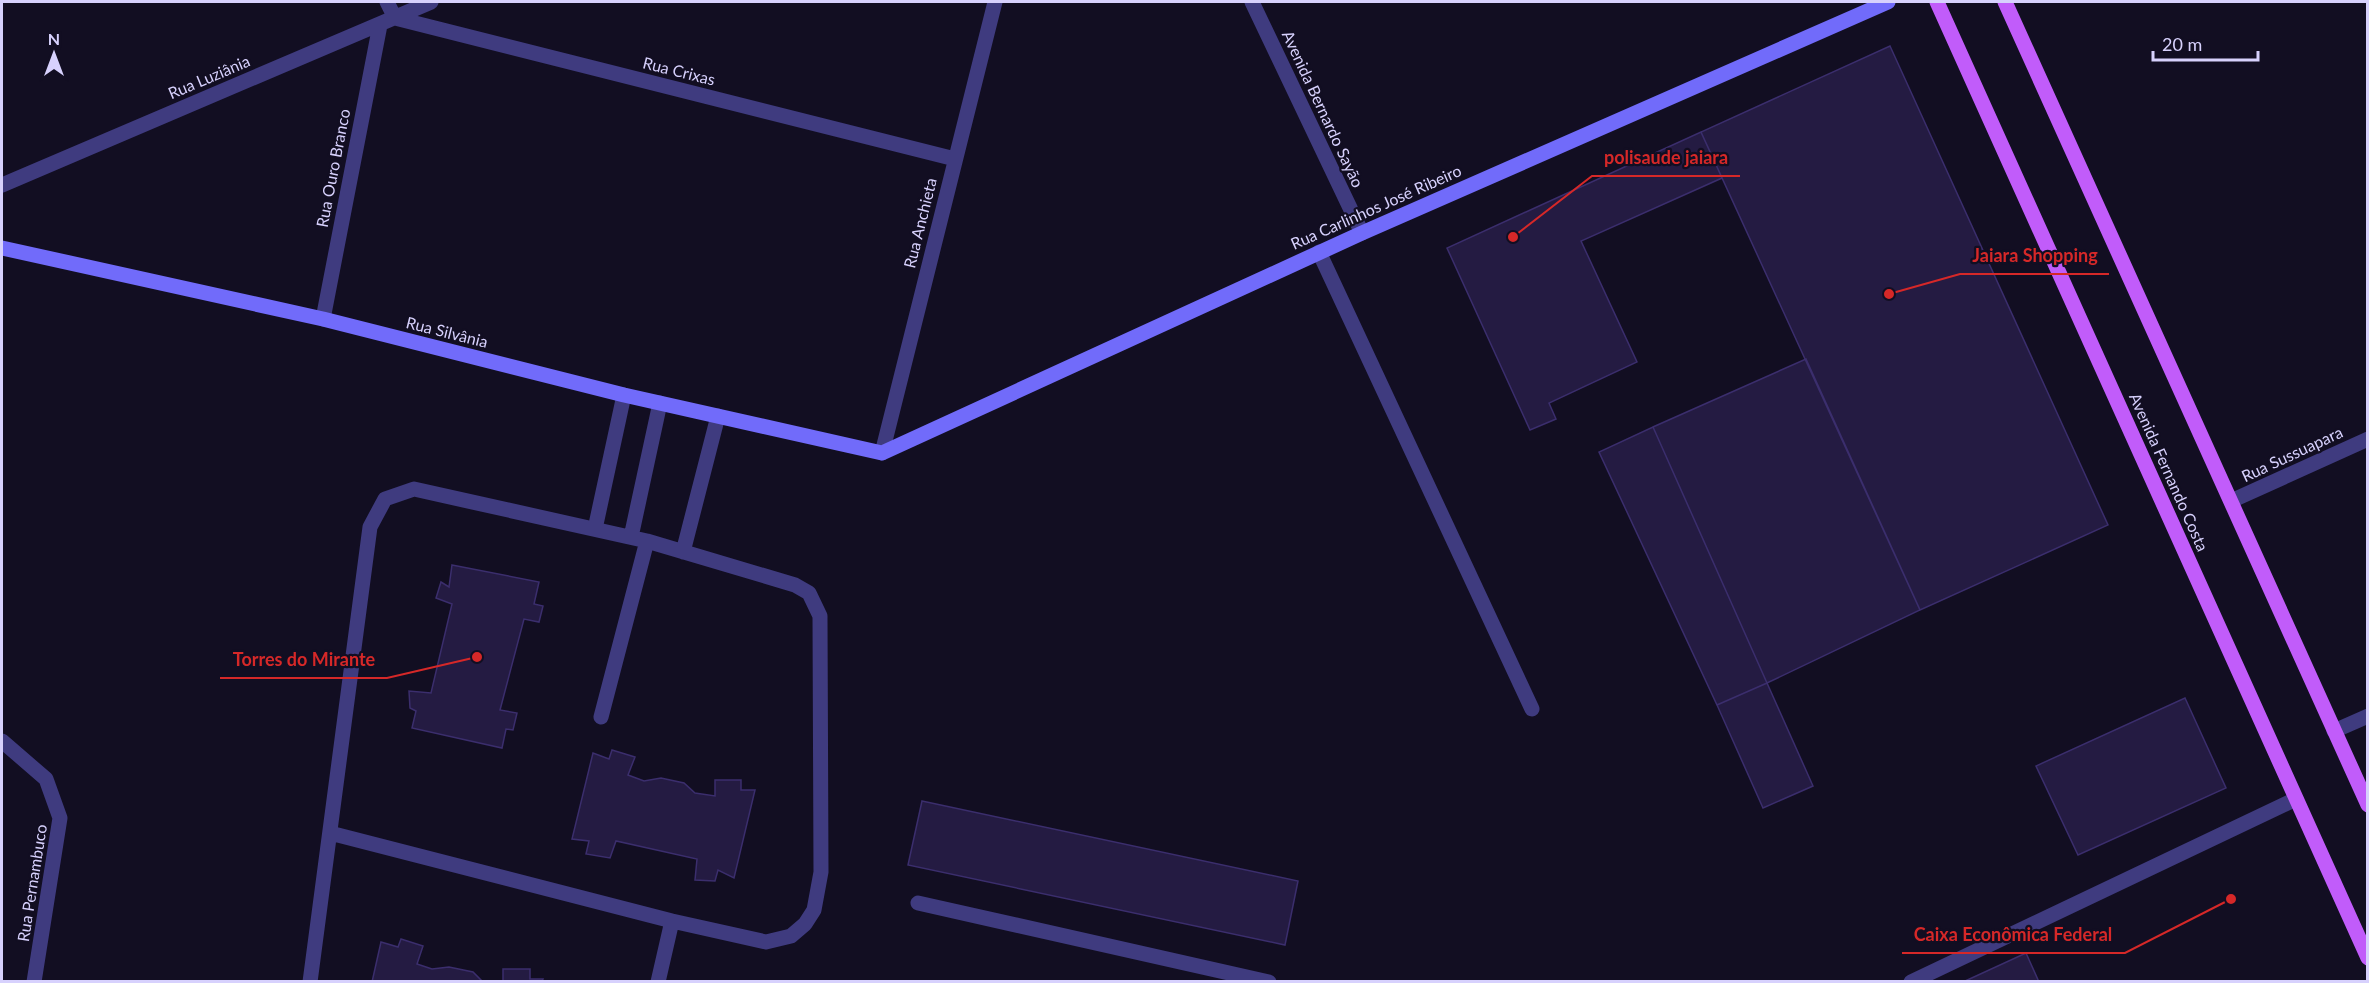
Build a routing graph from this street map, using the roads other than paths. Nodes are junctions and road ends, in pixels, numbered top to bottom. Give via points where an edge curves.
1 (387, 2) edge
2 (431, 2) edge
3 (995, 2) edge
4 (1252, 2) edge
5 (1888, 2) edge
6 (1937, 2) edge
7 (1995, 2) edge
8 (2005, 2) edge
9 (395, 18) junction
10 (380, 25) junction
11 (2016, 27) junction
12 (955, 159) junction
13 (2, 185) edge
14 (1362, 233) junction
15 (2, 248) edge
16 (1319, 252) junction
17 (323, 319) junction
18 (624, 395) junction
19 (660, 403) junction
20 (718, 416) junction
21 (2367, 439) edge
22 (882, 453) junction
23 (2231, 501) junction
24 (595, 529) junction
25 (631, 537) junction
26 (647, 541) junction
27 (683, 552) junction
28 (1532, 709) dead end
29 (2367, 716) edge
30 (601, 717) dead end
31 (2334, 731) junction
32 (2, 741) edge
33 (2296, 799) junction
34 (2367, 805) edge
35 (330, 833) junction
36 (918, 903) dead end
37 (672, 921) junction
38 (2367, 958) edge
39 (34, 981) edge
40 (310, 981) edge
41 (658, 981) edge
42 (1269, 981) edge
43 (1911, 981) edge

1 - 9 street
2 - 9 street, Rua Luziânia
3 - 12 street, Rua Anchieta
4 - 14 street, Avenida Bernardo Sayão
5 - 14 street, Rua Carlinhos José Ribeiro
6 - 33 main road, Avenida Fernando Costa
7 - 11 main road
8 - 11 main road
9 - 10 street, Rua Luziânia
9 - 12 street, Rua Crixas
10 - 13 street, Rua Luziânia
10 - 17 street, Rua Ouro Branco
11 - 23 main road
12 - 22 street, Rua Anchieta
14 - 16 street, Rua Carlinhos José Ribeiro
15 - 17 street, Rua Silvânia
16 - 22 street, Rua Carlinhos José Ribeiro
16 - 28 street
17 - 18 street, Rua Silvânia
18 - 19 street, Rua Silvânia
18 - 24 street
19 - 20 street, Rua Silvânia
19 - 25 street
20 - 22 street, Rua Silvânia
20 - 27 street
21 - 23 street, Rua Sussuapara
23 - 31 main road
24 - 25 street
24 - 35 street via 414,489 385,499 370,527
25 - 26 street
26 - 27 street
26 - 30 street
27 - 37 street via 795,585 809,593 820,616 820,872 814,910 791,936 766,942
29 - 31 street
31 - 34 main road
32 - 39 street, Rua Pernambuco via 46,779 60,818
33 - 38 main road, Avenida Fernando Costa
33 - 43 street
35 - 37 street
35 - 40 street
36 - 42 street
37 - 41 street

